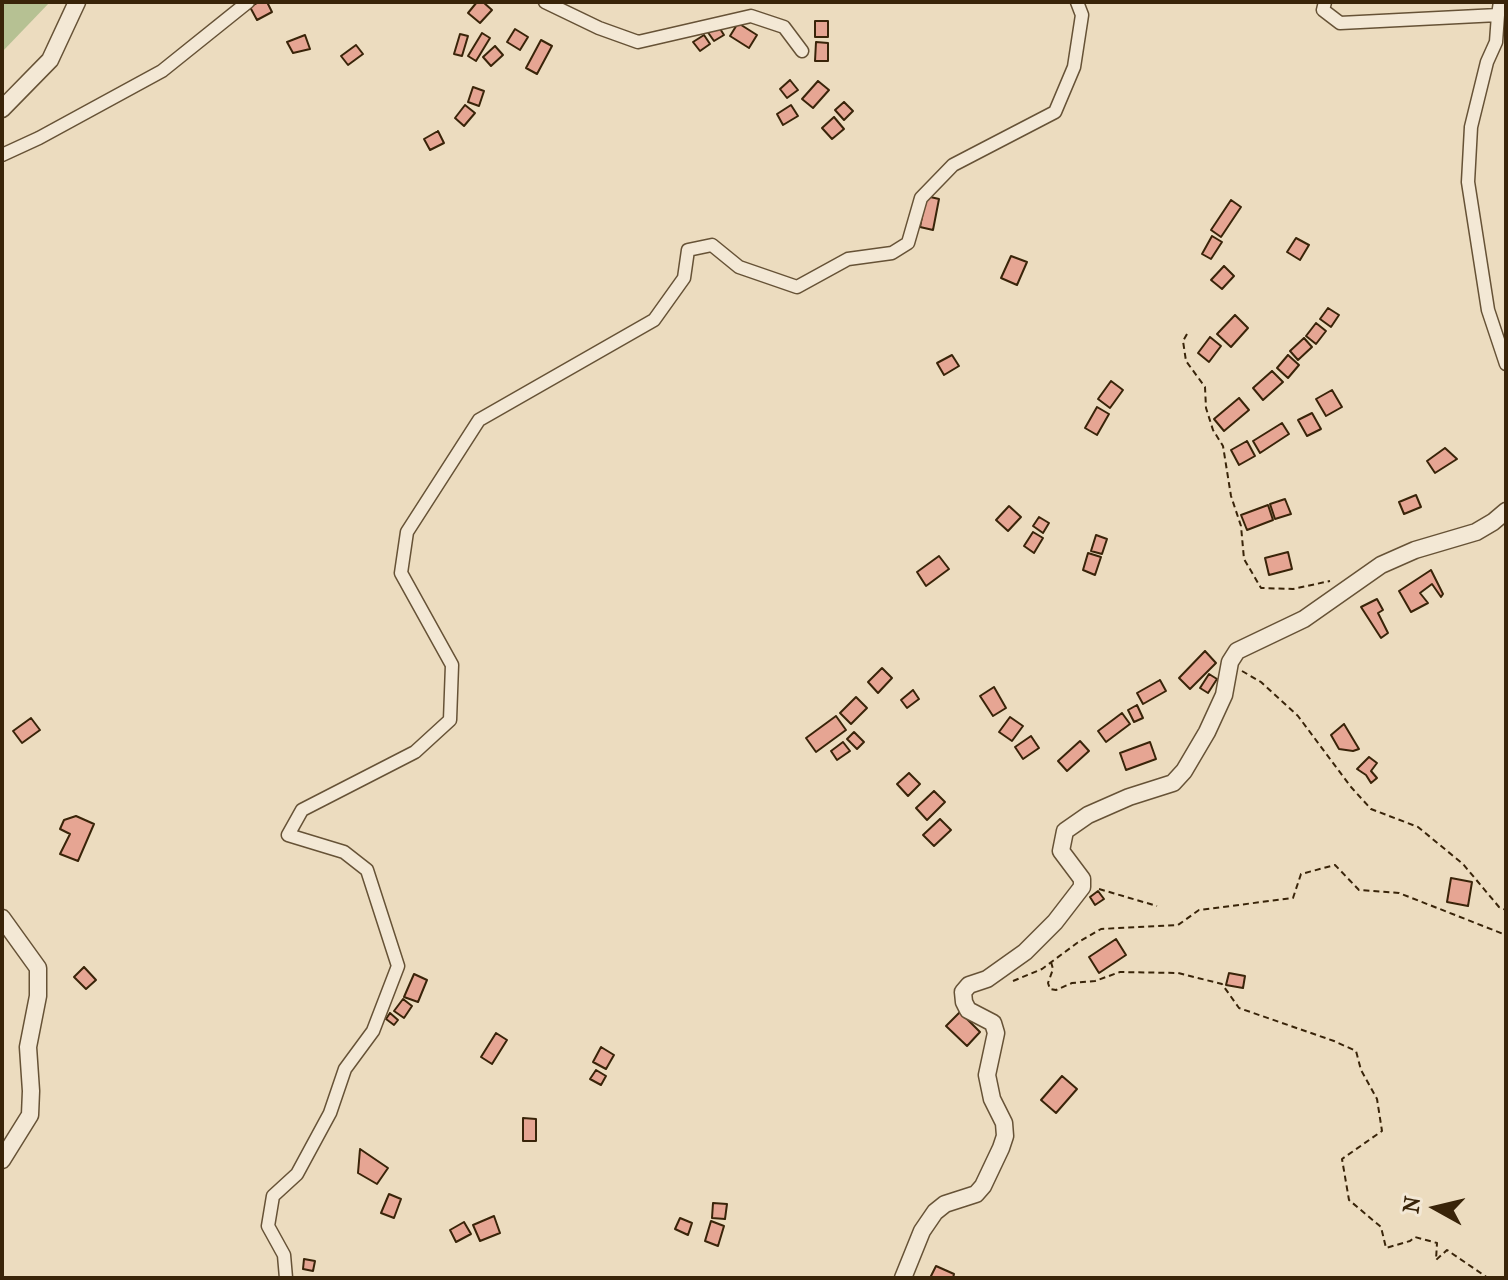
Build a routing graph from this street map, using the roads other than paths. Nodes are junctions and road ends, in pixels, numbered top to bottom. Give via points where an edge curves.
1 (77, 2) edge
2 (248, 2) edge
3 (545, 2) edge
4 (1077, 2) edge
5 (1325, 2) edge
6 (1499, 8) edge
7 (802, 51) dead end
8 (2, 109) edge
9 (2, 155) edge
10 (1506, 364) edge
11 (1506, 511) edge
12 (2, 918) edge
13 (2, 1160) edge
14 (286, 1278) edge
15 (903, 1278) edge

1 - 8 street via 50,60
2 - 9 street via 162,71
3 - 7 street via 638,42 751,16 784,27
4 - 14 street via 1082,15 1074,67 1055,112 953,165 921,198 908,243 892,253 848,259 797,287 739,267 712,245 688,250 684,278 654,320 479,420 407,532 401,573 452,665 450,720 415,752 302,810 288,835 344,852 367,870 398,966 373,1031 345,1069 330,1113 297,1174 273,1196 268,1226 284,1255
5 - 6 street via 1323,10 1340,23
6 - 10 street via 1496,42 1471,127 1468,182 1488,310
11 - 15 street via 1476,532 1415,550 1366,573 1304,619 1237,651 1207,732 1173,783 1088,815 1065,831 1061,851 1082,879 1082,887 1025,952 963,992 968,1010 993,1023 996,1033 987,1075 1005,1136 976,1194 935,1212
12 - 13 street via 38,968 38,996 28,1047 30,1115

